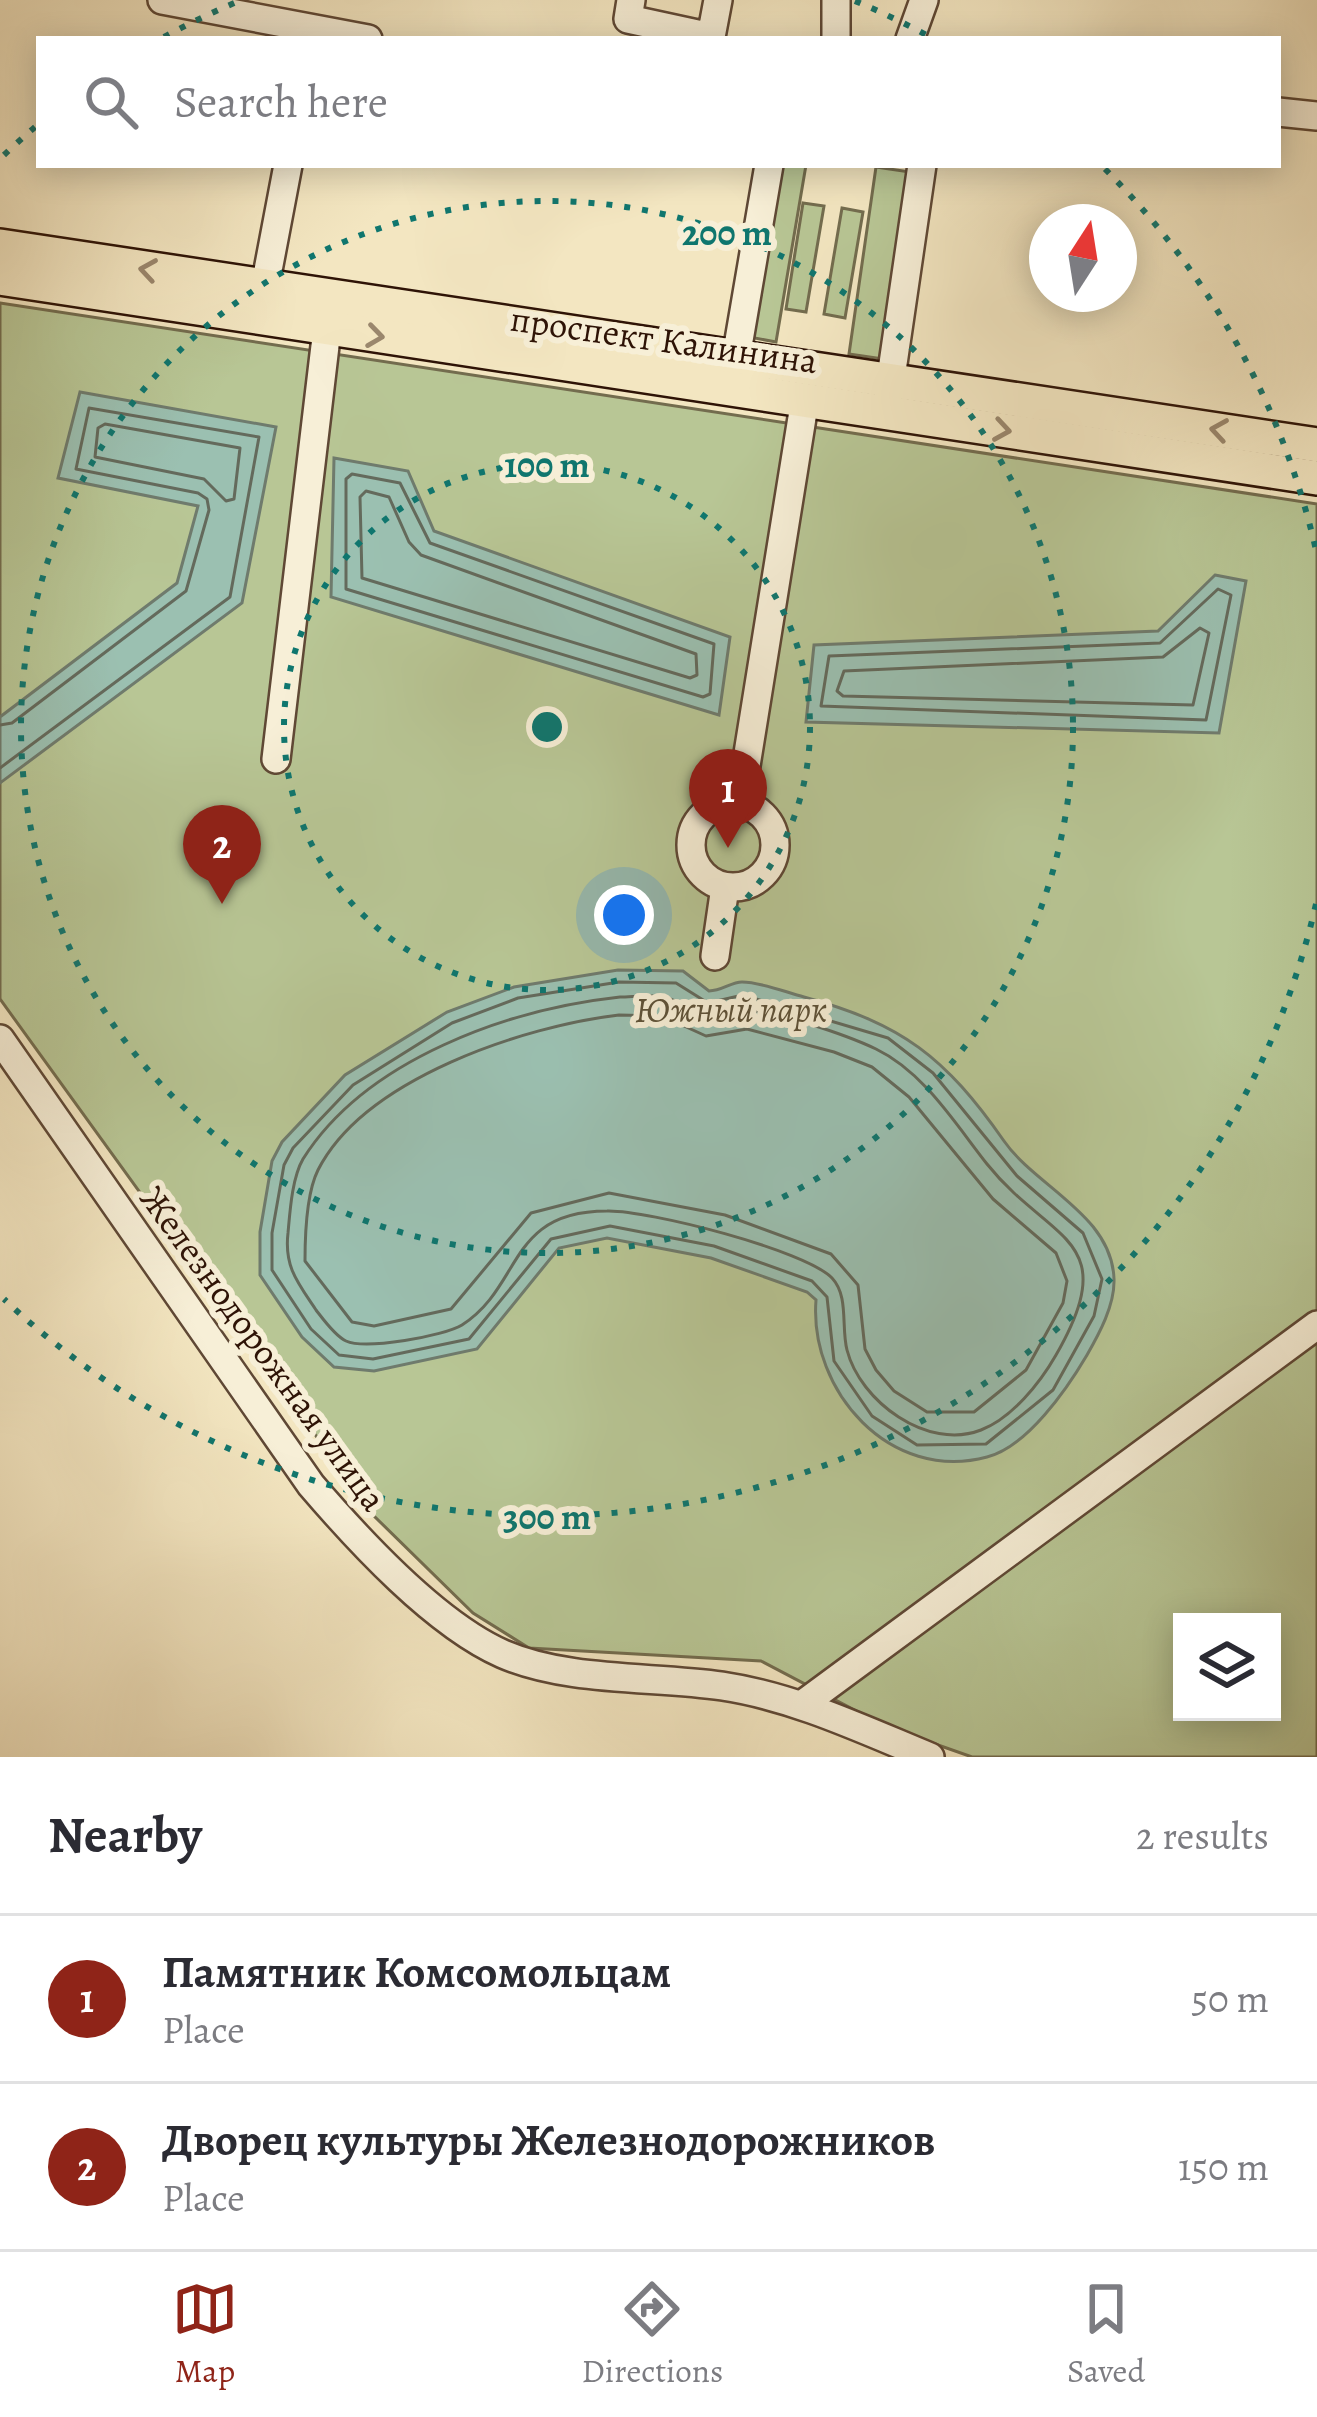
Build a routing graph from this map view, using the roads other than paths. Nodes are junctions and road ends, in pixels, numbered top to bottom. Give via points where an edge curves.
1 (162, 0) edge
2 (631, 0) edge
3 (718, 0) edge
4 (836, 0) edge
5 (924, 0) edge
6 (314, 34) edge
7 (709, 36) edge
8 (718, 36) edge
9 (836, 36) edge
10 (911, 36) edge
11 (1281, 112) edge
12 (1317, 116) edge
13 (287, 168) edge
14 (768, 168) edge
15 (922, 168) edge
16 (0, 246) edge
17 (0, 278) edge
18 (261, 303) junction
19 (327, 328) junction
20 (736, 358) junction
21 (888, 397) junction
22 (806, 399) junction
23 (1317, 445) edge
24 (1317, 478) edge
25 (276, 759) dead end
26 (740, 803) junction
27 (725, 887) junction
28 (715, 956) dead end
29 (0, 1039) edge
30 (1317, 1325) edge
31 (803, 1704) junction
32 (930, 1757) edge

1 - 6 street
2 - 7 street via 628,19
3 - 8 street
4 - 9 street
5 - 10 street
11 - 12 street
13 - 18 street
14 - 20 street
15 - 21 street
18 -> 16 main road, проспект Калинина
17 - 18 main road, проспект Калинина
18 - 19 main road, проспект Калинина
18 - 20 main road, проспект Калинина
19 -> 22 main road, проспект Калинина
19 - 25 street
20 - 21 main road, проспект Калинина
21 - 22 main road, проспект Калинина
23 -> 21 main road, проспект Калинина
21 -> 24 main road, проспект Калинина
22 - 26 street
26 - 27 street via 769,823 773,858 749,884
26 - 27 street via 708,810 690,838 698,870
27 - 28 street
29 - 31 street, Железнодорожная улица via 311,1485 354,1536 464,1630 504,1654 552,1667
30 - 31 street
31 - 32 street, Железнодорожная улица

